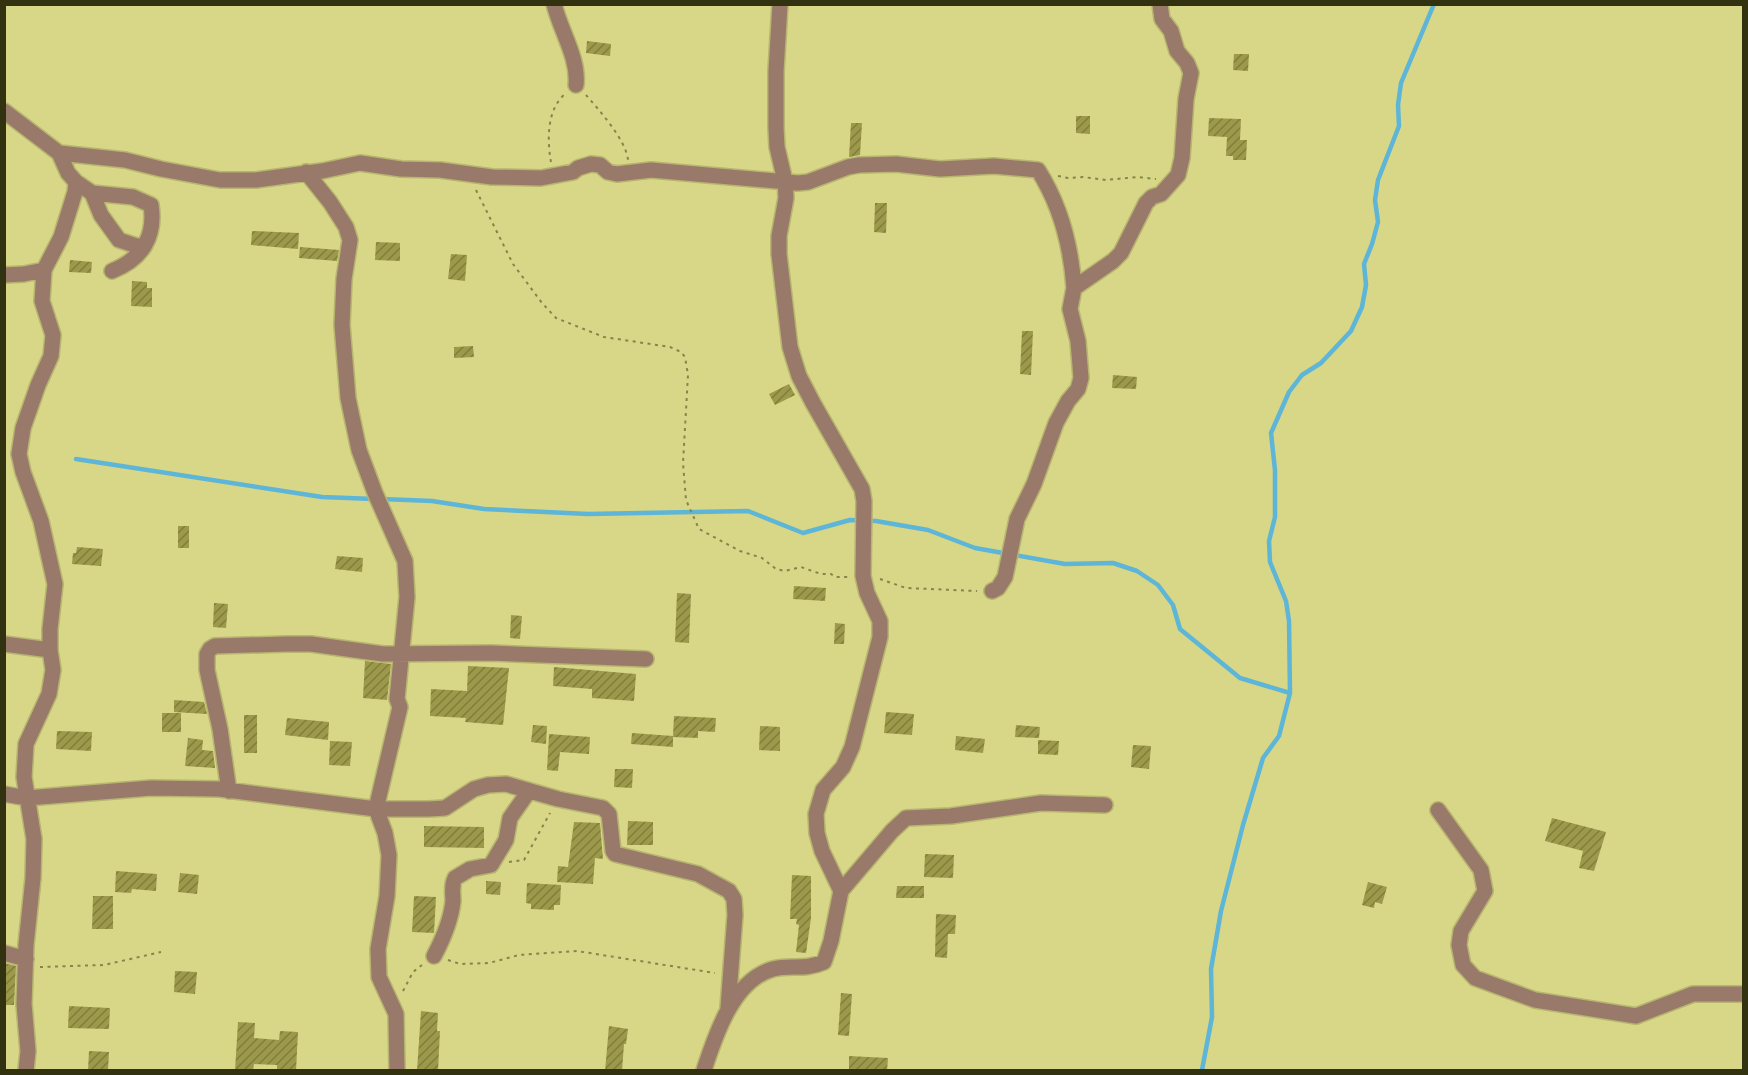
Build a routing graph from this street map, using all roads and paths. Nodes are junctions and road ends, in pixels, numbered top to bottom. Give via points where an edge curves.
1 (554, 4) edge
2 (780, 4) edge
3 (1160, 4) edge
4 (576, 85) junction
5 (4, 111) edge
6 (59, 153) junction
7 (1038, 170) junction
8 (306, 172) junction
9 (629, 172) junction
10 (469, 175) junction
11 (1178, 175) junction
12 (541, 178) junction
13 (785, 181) junction
14 (76, 182) junction
15 (92, 193) junction
16 (144, 246) junction
17 (44, 270) junction
18 (112, 271) dead end
19 (4, 275) edge
20 (1074, 288) junction
21 (863, 576) junction
22 (992, 591) joint
23 (4, 644) edge
24 (50, 650) junction
25 (403, 653) junction
26 (646, 659) dead end
27 (230, 791) junction
28 (529, 791) junction
29 (4, 794) edge
30 (27, 798) junction
31 (558, 799) junction
32 (1105, 805) dead end
33 (376, 809) junction
34 (1438, 810) dead end
35 (491, 865) junction
36 (842, 891) junction
37 (161, 952) dead end
38 (4, 953) edge
39 (434, 956) junction
40 (26, 962) junction
41 (729, 976) junction
42 (403, 992) dead end
43 (1743, 994) edge
44 (728, 1008) junction
45 (26, 1071) edge
46 (397, 1071) edge
47 (704, 1071) edge

1 - 4 street via 574,65
2 - 13 street via 776,128
3 - 11 street via 1162,19 1191,73
4 - 9 path via 623,146
4 - 12 path via 555,103 551,113 551,168
5 - 6 street
6 - 8 street via 125,160 220,180 256,180
6 - 14 street
7 - 11 path via 1068,178 1106,180 1163,180
7 - 13 street via 859,165 808,182
7 - 20 street via 1063,221
8 - 10 street via 360,163
8 - 25 street via 330,202 350,240 342,325 348,398 359,450 405,561
9 - 12 street via 612,174 591,164
9 - 13 street via 651,170
10 - 12 street
10 - 21 path via 513,264 556,318 604,337 670,347 685,357 685,489 699,529 762,558 776,570 801,567 836,577
11 - 20 street via 1161,194 1146,203 1121,253
13 - 21 street via 779,254 790,347 813,404 862,489
14 - 15 street
14 - 17 street via 60,237
15 - 16 street via 101,215 119,240
15 - 16 street via 133,197 151,205 152,232
16 - 18 street via 132,261
17 - 19 street
17 - 24 street via 42,301 52,335 51,356 23,428 19,454 53,569
20 - 22 street via 1070,309 1081,378 1056,423 1017,519 1005,577
21 - 22 path via 906,588
21 - 36 street via 880,621 880,637 852,747 843,767 823,790 816,814 822,851
23 - 24 street
24 - 30 street via 53,670 49,694 26,744
25 - 26 street
25 - 27 street via 286,644 210,649 207,670
25 - 33 street via 397,726
27 - 30 street via 151,788
27 - 33 street
28 - 31 street
28 - 33 street via 506,784 488,785 474,789 445,808
28 - 35 street via 510,818 506,840
29 - 30 street
30 - 40 street via 33,878
31 - 35 path via 524,860
31 - 41 street via 603,808 609,814 615,854 698,874 729,891 735,915
32 - 36 street via 1041,803 906,818
33 - 46 street via 389,855 378,949 379,977 396,1014
34 - 43 street via 1485,881 1485,891 1461,931 1459,945 1463,965 1475,978 1535,1000 1636,1016 1693,993
35 - 39 street via 470,869 454,878 448,926
36 - 44 street via 824,962 812,967 773,969 746,987
37 - 40 path via 104,964 59,968
38 - 40 street
39 - 41 path via 460,964 489,963 519,955 577,951
39 - 42 path via 413,972
40 - 45 street
41 - 44 street
44 - 47 street

